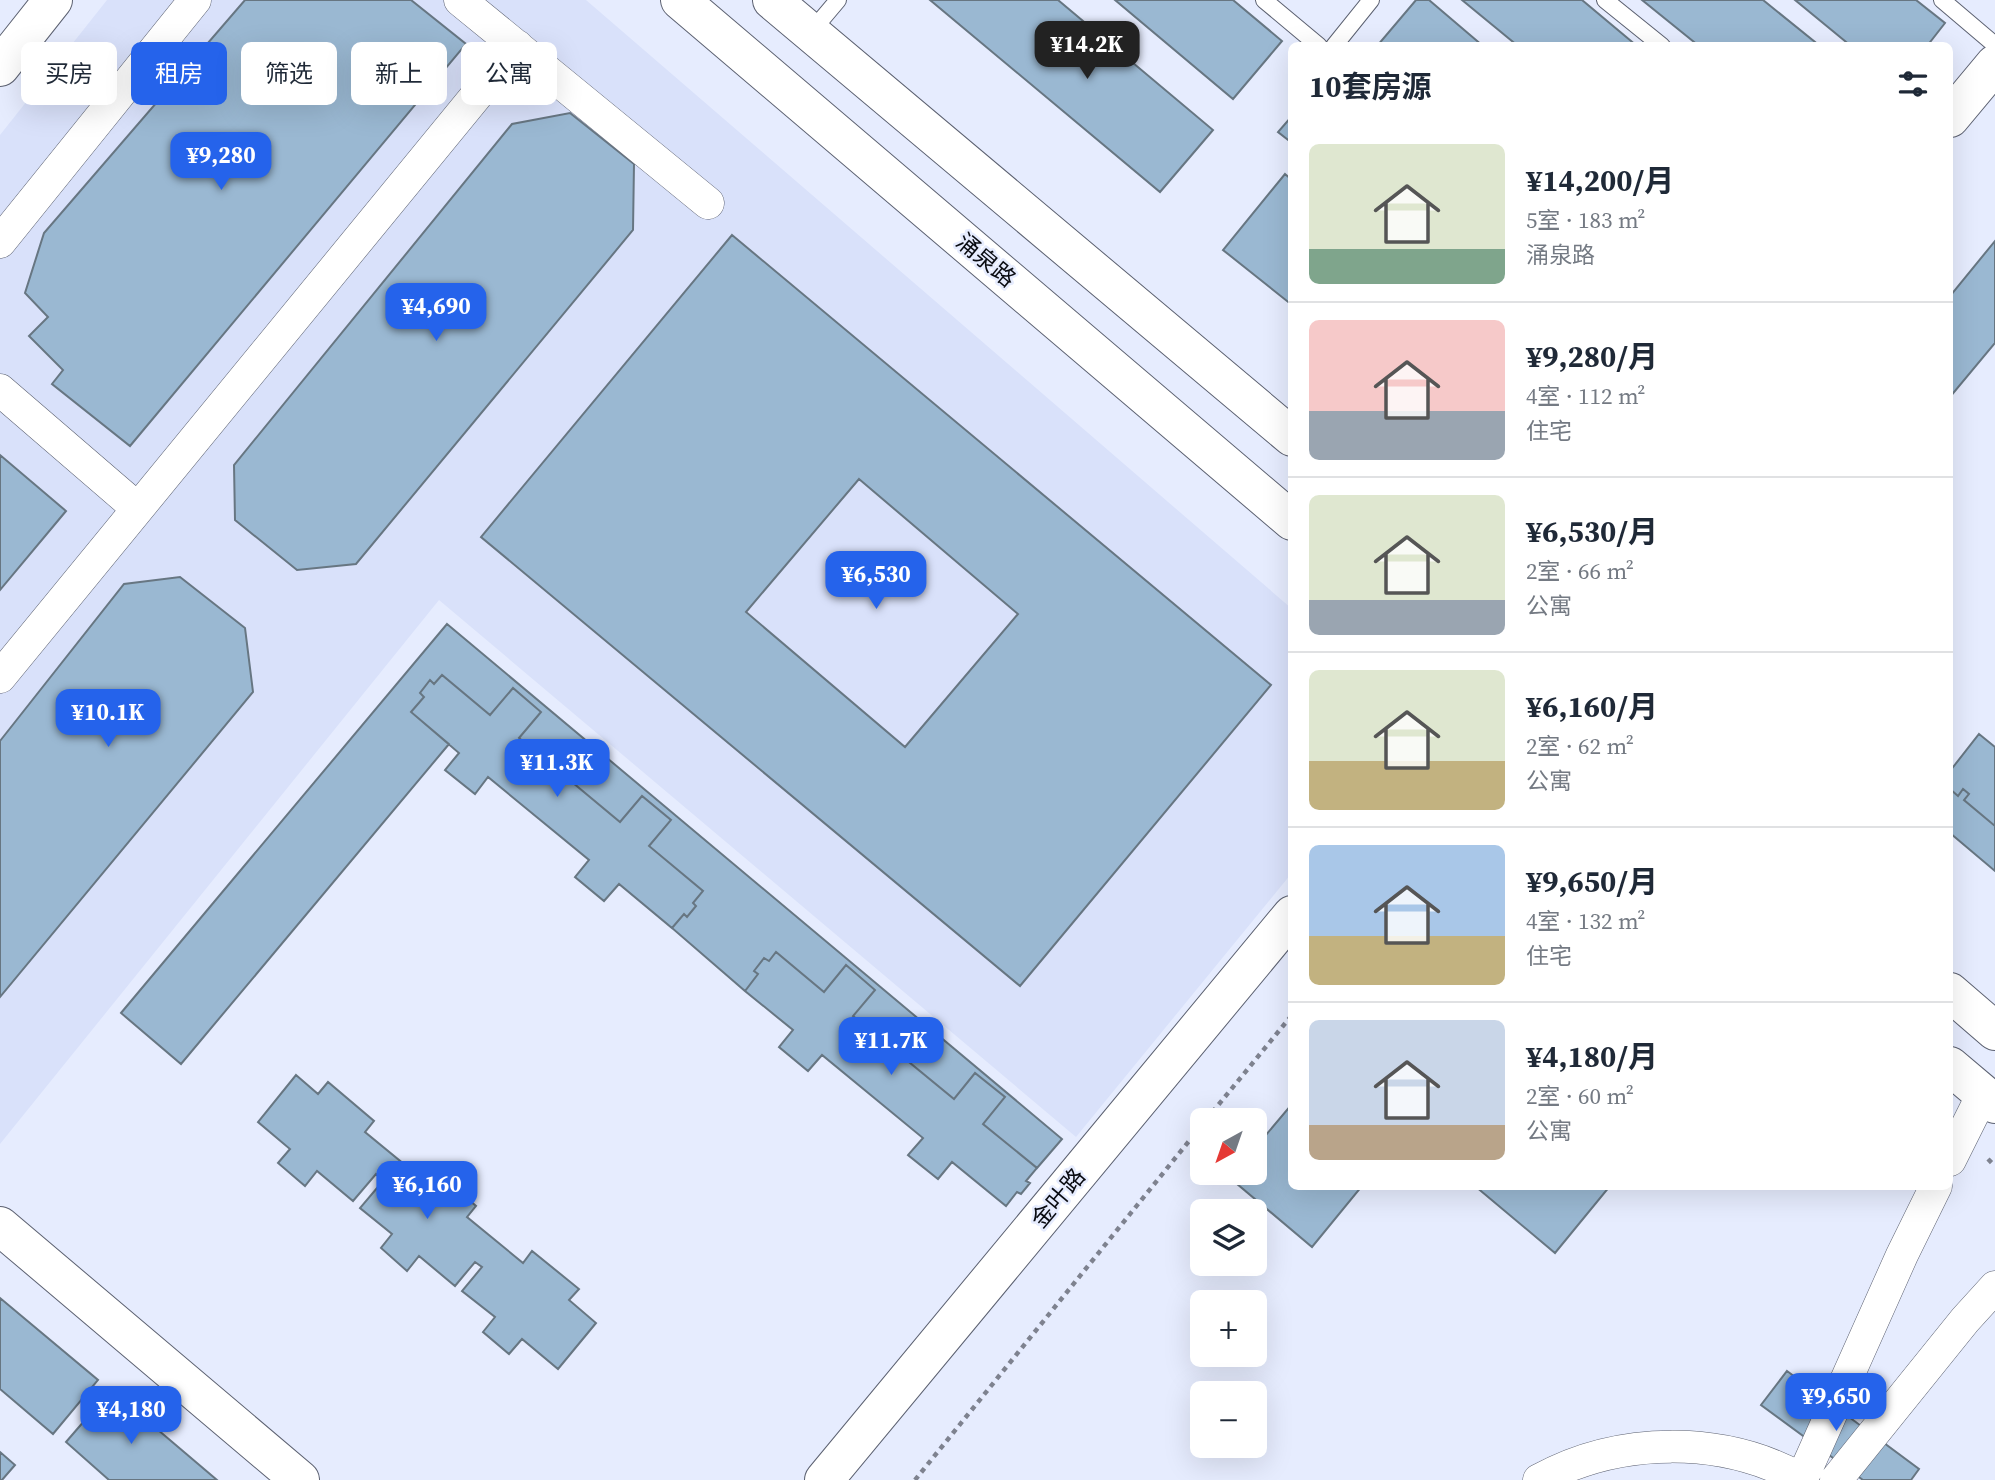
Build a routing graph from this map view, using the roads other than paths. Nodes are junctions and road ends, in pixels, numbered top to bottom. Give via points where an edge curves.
1 (53, 0) edge
2 (195, 0) edge
3 (460, 0) edge
4 (680, 0) edge
5 (772, 0) edge
6 (838, 0) edge
7 (1264, 0) edge
8 (1371, 0) edge
9 (1605, 0) edge
10 (1942, 0) edge
11 (811, 32) junction
12 (512, 42) edge
13 (1314, 42) edge
14 (1337, 42) edge
15 (1657, 42) edge
16 (1995, 45) edge
17 (1995, 65) edge
18 (0, 67) edge
19 (557, 79) edge
20 (468, 105) edge
21 (1953, 114) edge
22 (708, 203) dead end
23 (0, 242) edge
24 (0, 390) edge
25 (1288, 434) edge
26 (137, 508) junction
27 (1288, 518) edge
28 (0, 677) edge
29 (1288, 920) edge
30 (1953, 995) edge
31 (1995, 1031) edge
32 (1953, 1069) edge
33 (1989, 1099) edge
34 (1953, 1155) edge
35 (1934, 1190) edge
36 (0, 1226) edge
37 (1995, 1287) edge
38 (300, 1480) edge
39 (824, 1480) edge
40 (1539, 1480) edge
41 (1803, 1480) edge
42 (1836, 1480) edge

1 - 18 main road
2 - 23 street
3 - 12 street
4 - 27 main road, 涌泉路
5 - 11 main road
6 - 11 lane
7 - 13 lane
8 - 14 lane
9 - 15 lane
10 - 16 lane
11 - 25 main road
17 - 21 main road
19 - 22 street
20 - 26 street
24 - 26 street
26 - 28 street
29 - 39 main road, 金叶路
30 - 31 main road
32 - 33 main road
33 - 34 street
35 - 41 street
36 - 38 main road
37 - 42 street
40 - 41 street via 1613,1453 1680,1446 1752,1458

